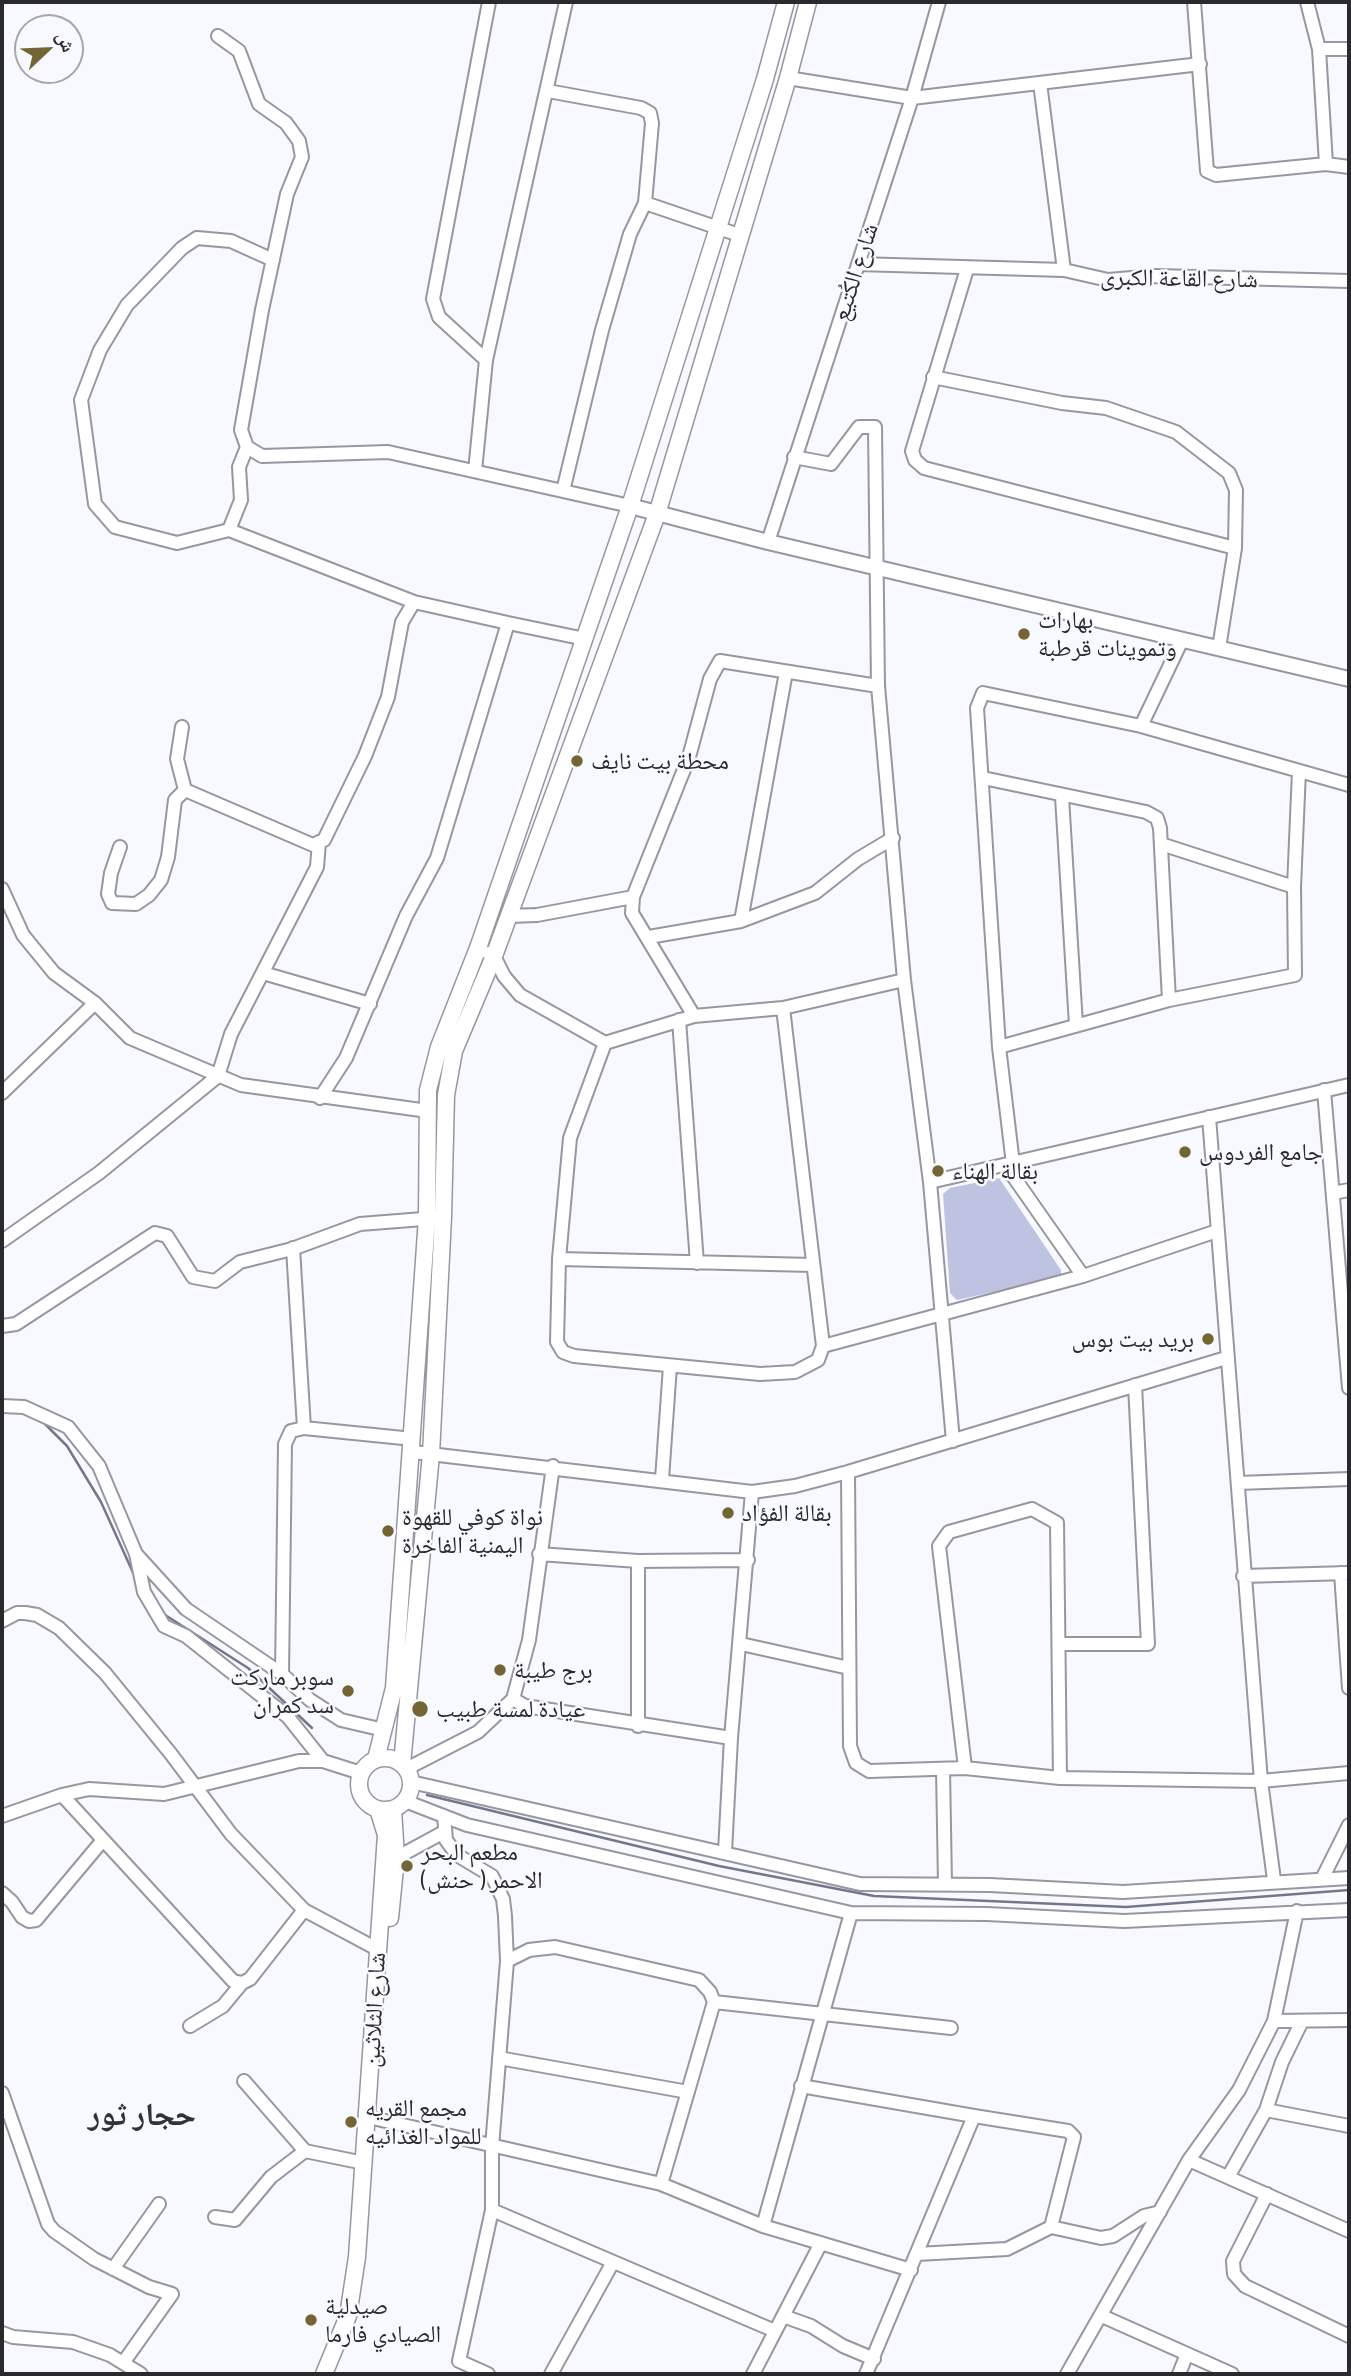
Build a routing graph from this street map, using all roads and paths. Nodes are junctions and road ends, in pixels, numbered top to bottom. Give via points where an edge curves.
1 (489, 2) edge
2 (566, 2) edge
3 (786, 2) edge
4 (808, 2) edge
5 (939, 2) edge
6 (1195, 2) edge
7 (1307, 2) edge
8 (218, 36) dead end
9 (1349, 49) edge
10 (1319, 50) junction
11 (1200, 65) junction
12 (788, 78) junction
13 (1040, 83) junction
14 (548, 91) junction
15 (912, 97) junction
16 (1326, 164) junction
17 (1349, 167) edge
18 (645, 203) junction
19 (719, 228) junction
20 (739, 235) junction
21 (273, 260) junction
22 (858, 264) junction
23 (967, 269) junction
24 (1064, 270) junction
25 (1349, 281) edge
26 (486, 360) junction
27 (933, 377) junction
28 (247, 447) junction
29 (794, 457) junction
30 (475, 471) junction
31 (563, 491) junction
32 (630, 506) junction
33 (657, 514) junction
34 (229, 530) junction
35 (768, 542) junction
36 (1235, 548) junction
37 (877, 568) junction
38 (414, 602) junction
39 (508, 623) junction
40 (584, 639) junction
41 (1182, 640) junction
42 (1219, 648) junction
43 (786, 672) junction
44 (1349, 679) edge
45 (878, 686) junction
46 (1140, 726) junction
47 (182, 727) dead end
48 (1299, 771) junction
49 (983, 778) junction
50 (1349, 785) edge
51 (185, 790) junction
52 (1062, 797) junction
53 (893, 838) junction
54 (319, 842) junction
55 (1161, 845) junction
56 (120, 847) dead end
57 (1294, 887) junction
58 (2, 889) edge
59 (633, 897) junction
60 (508, 916) junction
61 (741, 921) junction
62 (649, 937) junction
63 (478, 948) junction
64 (494, 956) junction
65 (263, 973) junction
66 (904, 981) junction
67 (1169, 1000) junction
68 (94, 1003) junction
69 (370, 1004) junction
70 (783, 1008) junction
71 (694, 1017) junction
72 (679, 1020) junction
73 (1076, 1025) junction
74 (605, 1042) junction
75 (999, 1046) junction
76 (218, 1076) junction
77 (1349, 1085) edge
78 (1324, 1090) junction
79 (2, 1093) edge
80 (320, 1098) junction
81 (428, 1111) junction
82 (1209, 1117) junction
83 (1009, 1165) junction
84 (930, 1182) junction
85 (1349, 1189) edge
86 (1333, 1193) junction
87 (435, 1218) junction
88 (1217, 1231) junction
89 (2, 1241) edge
90 (293, 1248) junction
91 (559, 1259) junction
92 (697, 1263) junction
93 (813, 1265) junction
94 (1083, 1276) junction
95 (942, 1315) junction
96 (2, 1326) edge
97 (822, 1346) junction
98 (1226, 1358) junction
99 (670, 1366) junction
100 (1349, 1379) edge
101 (1135, 1385) junction
102 (1349, 1388) edge
103 (2, 1406) edge
104 (304, 1428) junction
105 (953, 1441) junction
106 (413, 1445) junction
107 (431, 1454) junction
108 (553, 1466) junction
109 (848, 1472) junction
110 (662, 1479) junction
111 (1349, 1479) edge
112 (1238, 1483) junction
113 (752, 1492) junction
114 (136, 1554) junction
115 (539, 1555) junction
116 (748, 1560) junction
117 (638, 1561) junction
118 (1345, 1573) edge
119 (1243, 1576) junction
120 (2, 1621) edge
121 (741, 1644) junction
122 (1061, 1644) junction
123 (849, 1668) junction
124 (1349, 1669) edge
125 (282, 1674) junction
126 (1349, 1688) edge
127 (513, 1699) junction
128 (638, 1726) junction
129 (384, 1730) junction
130 (731, 1738) junction
131 (376, 1759) junction
132 (323, 1761) junction
133 (965, 1768) junction
134 (943, 1769) junction
135 (406, 1772) junction
136 (361, 1773) junction
137 (1349, 1773) edge
138 (1060, 1779) junction
139 (1261, 1781) junction
140 (194, 1788) junction
141 (62, 1795) junction
142 (392, 1806) junction
143 (2, 1816) edge
144 (444, 1816) junction
145 (1349, 1825) edge
146 (444, 1832) junction
147 (103, 1840) junction
148 (725, 1852) junction
149 (396, 1858) junction
150 (1349, 1878) edge
151 (1322, 1879) junction
152 (1274, 1880) junction
153 (946, 1884) junction
154 (5, 1901) edge
155 (1349, 1909) edge
156 (304, 1910) junction
157 (1297, 1911) junction
158 (851, 1913) junction
159 (377, 1949) junction
160 (506, 1961) junction
161 (242, 1983) junction
162 (714, 2003) junction
163 (821, 2016) junction
164 (1349, 2020) edge
165 (1274, 2021) junction
166 (1302, 2021) junction
167 (190, 2026) dead end
168 (951, 2028) dead end
169 (499, 2058) junction
170 (244, 2081) dead end
171 (801, 2085) junction
172 (688, 2092) junction
173 (2, 2093) edge
174 (1266, 2110) junction
175 (974, 2116) junction
176 (372, 2117) junction
177 (1349, 2126) edge
178 (492, 2147) junction
179 (305, 2151) junction
180 (1189, 2160) junction
181 (364, 2163) junction
182 (1228, 2177) junction
183 (661, 2184) junction
184 (1268, 2194) junction
185 (159, 2204) dead end
186 (492, 2210) junction
187 (1160, 2213) junction
188 (215, 2217) dead end
189 (763, 2226) junction
190 (1051, 2227) junction
191 (1349, 2231) edge
192 (821, 2243) junction
193 (917, 2254) junction
194 (613, 2262) junction
195 (113, 2269) junction
196 (911, 2270) junction
197 (783, 2316) junction
198 (1102, 2316) junction
199 (775, 2331) junction
200 (2, 2333) edge
201 (1349, 2336) edge
202 (1188, 2354) junction
203 (874, 2359) junction
204 (123, 2363) junction
205 (141, 2374) edge
206 (324, 2374) edge
207 (336, 2374) edge
208 (488, 2374) edge
209 (551, 2374) edge
210 (753, 2374) edge
211 (866, 2374) edge
212 (1068, 2374) edge
213 (1179, 2374) edge
214 (1232, 2374) edge

1 - 26 street via 433,299 439,317
2 - 14 street
3 - 19 main road
4 - 12 main road
5 - 15 street, شارع الكُتيع
6 - 11 street
7 - 10 street
8 - 21 street via 239,51 259,104 286,123 299,141 302,157 287,194
9 - 10 street
10 - 16 street
11 - 13 street
11 - 16 street via 1207,171 1216,175
12 - 15 street
12 - 20 main road
13 - 15 street
13 - 24 street
14 - 18 street via 650,113
14 - 26 street
15 - 22 street, شارع الكُتيع
16 - 17 street
18 - 19 street
18 - 31 street via 630,234 602,330
19 - 20 street
19 - 32 main road
20 - 33 main road
21 - 28 street via 241,430
21 - 34 street via 231,241 197,238 182,248 127,305 100,350 81,400 95,504 115,527 177,543
22 - 23 street, شارع القاعة الكبرى
22 - 29 street, شارع الكُتيع
23 - 24 street, شارع القاعة الكبرى
23 - 27 street
24 - 25 street, شارع القاعة الكبرى via 1108,280 1156,276
26 - 30 street
27 - 36 street via 1062,403 1090,404 1176,432 1234,480
27 - 36 street via 912,451 924,468
28 - 30 street via 262,456 388,452
28 - 34 street via 239,467 240,500
29 - 35 street, شارع الكُتيع
29 - 37 street via 831,464 859,426 875,427
30 - 31 street
31 - 32 street
32 - 33 street
32 - 40 main road
33 - 35 street
33 - 60 main road
34 - 38 street
35 - 37 street
36 - 42 street
37 - 41 street
37 - 45 street
38 - 39 street
38 - 54 street via 402,622 384,709 324,840
39 - 40 street
39 - 69 street via 437,858 406,916
40 - 63 main road
41 - 42 street
41 - 46 street
42 - 44 street
43 - 45 street
43 - 59 street via 720,662 710,679 689,757
43 - 61 street
45 - 53 street
46 - 48 street
46 - 49 street via 983,693 977,708
47 - 51 street via 177,759
48 - 50 street
48 - 57 street
49 - 52 street
49 - 75 street
51 - 54 street via 296,840 313,845
51 - 56 street via 175,800 168,858 160,880 135,904 112,903 108,894
52 - 55 street via 1146,812 1157,818
52 - 73 street
53 - 61 street via 815,893
53 - 66 street
54 - 65 street via 317,867
55 - 57 street
55 - 67 street
57 - 67 street via 1295,975
58 - 68 street via 23,935 54,973
59 - 60 street
59 - 62 street via 632,913
60 - 64 main road
61 - 62 street
62 - 71 street
63 - 64 street
63 - 81 main road via 439,1047 428,1090
64 - 74 street via 520,995
64 - 87 main road via 454,1051
65 - 69 street
65 - 76 street via 231,1034
66 - 70 street
66 - 84 street
67 - 73 street
68 - 76 street via 130,1038
68 - 79 street
69 - 80 street via 346,1058
70 - 71 street
70 - 93 street
71 - 72 street
72 - 74 street
72 - 92 street
73 - 75 street
74 - 91 street via 570,1138
75 - 83 street
76 - 80 street via 242,1085
76 - 89 street via 99,1173
77 - 78 street
78 - 82 street
78 - 86 street
80 - 81 street
81 - 87 main road
82 - 83 street
82 - 88 street
83 - 84 street
83 - 94 street
84 - 95 street
85 - 86 street
86 - 100 street
87 - 90 street via 360,1224
87 - 106 main road
87 - 107 main road
88 - 94 street
88 - 98 street
90 - 96 street via 240,1262 215,1281 193,1277 167,1236 155,1234 16,1324
90 - 104 street
91 - 92 street
91 - 99 street via 557,1342 563,1352
92 - 93 street
93 - 97 street
94 - 95 street
95 - 97 street
95 - 105 street
97 - 99 street via 818,1360 795,1372 760,1374
98 - 101 street
98 - 112 street
99 - 110 street
100 - 102 street
101 - 105 street
101 - 122 street via 1147,1644
103 - 114 street via 24,1407 68,1427 99,1466
104 - 106 street
104 - 125 street via 291,1431 285,1444
105 - 109 street
106 - 107 street
106 - 129 main road via 394,1688
107 - 108 street
107 - 135 main road
108 - 110 street
108 - 115 street
109 - 113 street
109 - 123 street
110 - 113 street
111 - 112 street
112 - 119 street
113 - 116 street
114 - 125 street via 186,1609
114 - 132 street via 144,1592 164,1626 186,1636 288,1717
115 - 117 street
115 - 127 street via 529,1640
116 - 117 street
116 - 121 street
117 - 128 street
118 - 119 street
118 - 124 street
119 - 139 street
120 - 140 street via 25,1613 59,1629 105,1672
121 - 123 street
121 - 130 street
122 - 133 street via 1057,1523 1032,1509 949,1532 939,1546
122 - 138 street
123 - 134 street via 850,1746 856,1763 869,1771
124 - 126 street
125 - 129 street via 341,1720
127 - 128 street via 525,1706
127 - 135 street via 478,1732
128 - 130 street
129 - 131 main road
130 - 148 street
131 - 135 main road via 390,1758
131 - 136 main road
132 - 136 street
132 - 140 street via 299,1761
133 - 134 street
133 - 138 street
134 - 153 street
135 - 142 main road
135 - 148 street
136 - 142 main road via 360,1793 368,1804
137 - 139 street
138 - 139 street
139 - 152 street
140 - 141 street via 164,1794 89,1789
140 - 156 street
141 - 143 street
141 - 147 street
142 - 144 street
142 - 149 main road, شارع الثلاثين
142 - 159 main road, شارع الثلاثين
144 - 146 street
144 - 158 street
145 - 151 street
146 - 149 street
146 - 160 street via 457,1855 484,1868 497,1885 503,1899
147 - 154 street via 36,1920 22,1917
147 - 161 street via 233,1981
148 - 153 street via 860,1884
149 - 176 main road, شارع الثلاثين
150 - 151 street
151 - 152 street
152 - 153 street via 1123,1892
155 - 157 street
156 - 159 street
156 - 161 street via 259,1969
157 - 158 street via 1124,1921 988,1913
157 - 165 street
158 - 163 street
159 - 176 main road, شارع الثلاثين
160 - 162 street via 529,1950 555,1947 699,1980
160 - 169 street
161 - 167 street via 223,2006
162 - 163 street
162 - 172 street
163 - 168 street
163 - 171 street
164 - 166 street
165 - 166 street
165 - 180 street via 1239,2090
166 - 174 street
169 - 172 street
169 - 178 street
170 - 179 street
171 - 175 street
171 - 189 street
172 - 183 street
173 - 195 street via 48,2224
174 - 177 street
174 - 182 street
175 - 190 street via 1068,2131 1074,2137
175 - 193 street
176 - 178 street
176 - 181 main road, شارع الثلاثين
176 - 207 main road, شارع الثلاثين via 362,2280 356,2316
178 - 183 street
178 - 186 street
179 - 181 street
179 - 188 street via 271,2177 235,2220
180 - 182 street
180 - 187 street
181 - 206 main road, شارع الثلاثين via 348,2316
182 - 184 street
183 - 189 street
184 - 191 street
184 - 201 street via 1233,2261 1234,2274 1245,2286
185 - 195 street
186 - 194 street
186 - 208 street via 459,2361
187 - 190 street via 1101,2238
187 - 198 street
189 - 192 street
190 - 193 street via 1007,2249
192 - 196 street
192 - 197 street
193 - 196 street
194 - 199 street
194 - 209 street
195 - 204 street via 172,2294
196 - 203 street
197 - 199 street
197 - 203 street
198 - 202 street
198 - 212 street
199 - 210 street
200 - 204 street via 73,2342
202 - 213 street
202 - 214 street
203 - 211 street
204 - 205 street

